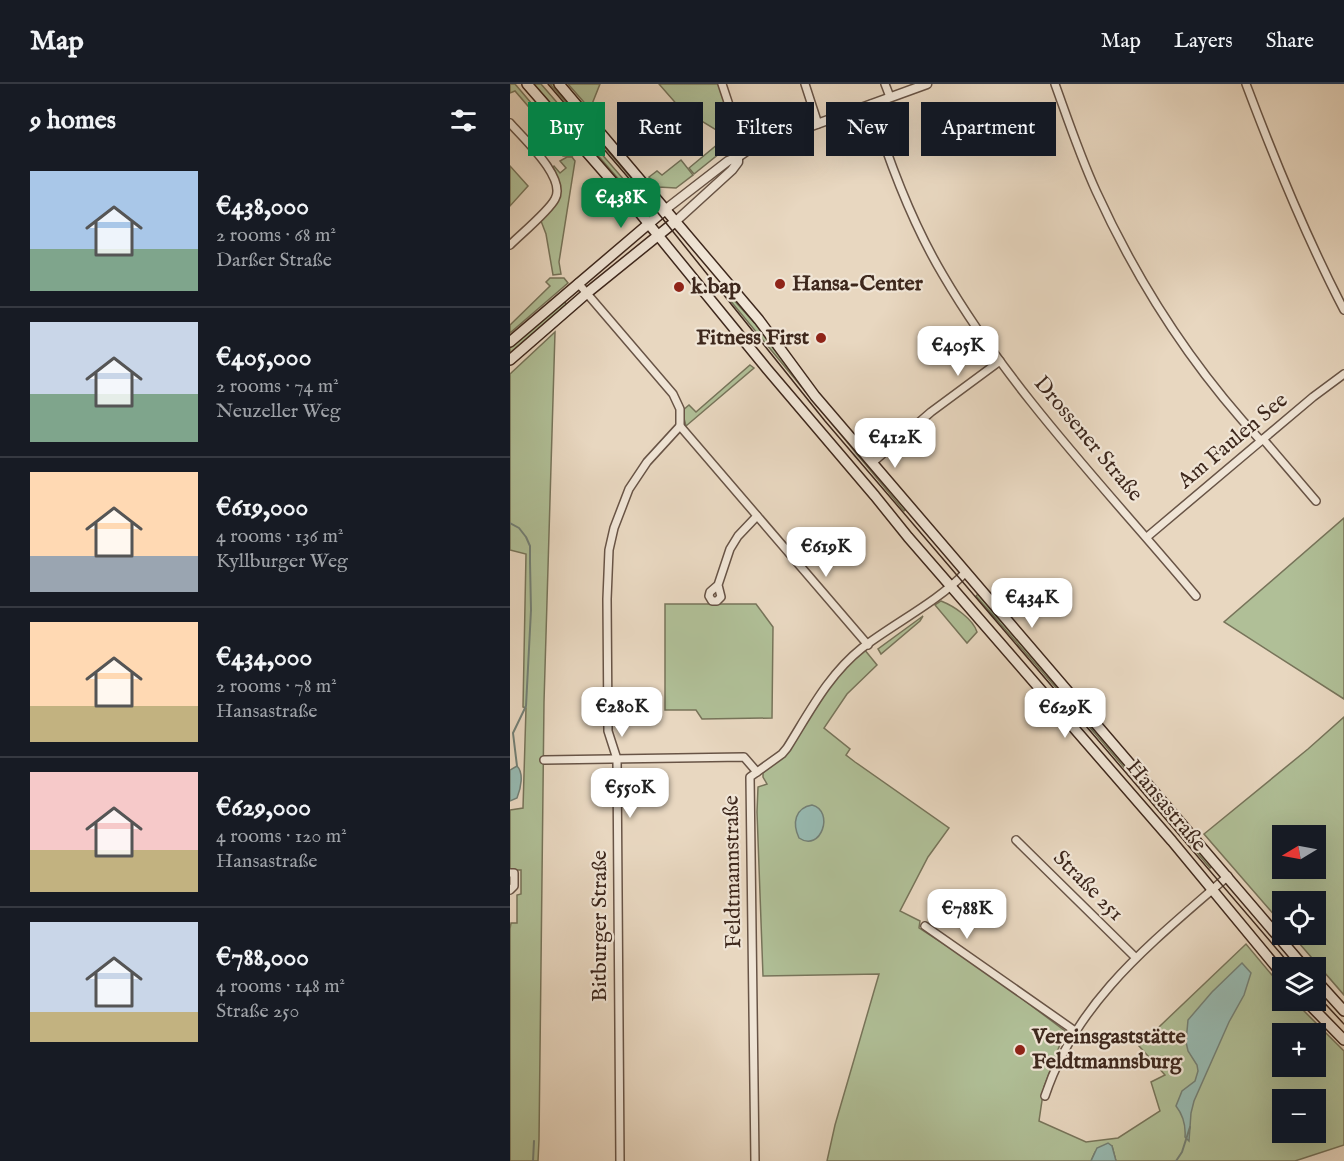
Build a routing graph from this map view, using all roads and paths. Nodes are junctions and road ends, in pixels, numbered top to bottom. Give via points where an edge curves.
1 (526, 84) edge
2 (559, 84) edge
3 (722, 84) edge
4 (805, 84) edge
5 (885, 84) edge
6 (927, 84) edge
7 (1055, 84) edge
8 (1246, 84) edge
9 (890, 97) junction
10 (728, 102) edge
11 (876, 102) edge
12 (826, 121) edge
13 (510, 123) edge
14 (818, 124) junction
15 (814, 125) edge
16 (889, 156) edge
17 (738, 157) joint
18 (666, 209) junction
19 (676, 221) junction
20 (648, 224) junction
21 (658, 236) junction
22 (510, 245) edge
23 (578, 283) junction
24 (587, 293) junction
25 (1344, 310) edge
26 (510, 342) edge
27 (510, 360) edge
28 (1000, 361) junction
29 (1344, 374) edge
30 (680, 426) junction
31 (1262, 440) junction
32 (872, 463) junction
33 (1316, 501) dead end
34 (757, 516) junction
35 (1147, 537) junction
36 (966, 572) junction
37 (718, 585) dead end
38 (951, 587) junction
39 (1196, 596) dead end
40 (868, 645) junction
41 (617, 759) junction
42 (544, 760) dead end
43 (757, 772) junction
44 (1016, 840) dead end
45 (510, 873) edge
46 (1228, 876) junction
47 (510, 890) edge
48 (1211, 891) junction
49 (925, 926) dead end
50 (1135, 957) junction
51 (1296, 957) edge
52 (1272, 962) edge
53 (1326, 991) edge
54 (1316, 1011) edge
55 (1344, 1011) edge
56 (1075, 1031) junction
57 (1344, 1040) edge
58 (1045, 1096) dead end
59 (620, 1161) edge
60 (754, 1161) edge

1 - 20 main road, Hansastraße
2 - 18 main road, Hansastraße
3 - 10 street
4 - 14 street
5 - 9 street
6 - 9 street
7 - 31 street via 1096,190 1138,272 1181,342 1233,410
8 - 25 street via 1275,160
9 - 11 street
12 - 14 street
13 - 22 street via 556,178 558,193 552,204
14 - 15 street
16 - 28 street, Drossener Straße via 924,240 957,299
17 - 18 street
17 - 19 street via 732,170
18 - 19 main road, Hansastraße
18 - 20 main road
19 - 21 main road
19 - 32 main road, Hansastraße
20 - 21 main road, Hansastraße
20 - 23 main road
21 - 24 main road
21 - 38 main road, Hansastraße
23 - 24 street
23 - 26 main road
24 - 27 main road
24 - 30 street via 673,394 680,409
28 - 32 street via 931,412
28 - 35 street, Drossener Straße
29 - 31 street, Am Faulen See
30 - 34 street
30 - 41 street, Bitburger Straße via 647,462 630,489 609,550 608,731
31 - 33 street
31 - 35 street, Am Faulen See
32 - 36 main road, Hansastraße
34 - 37 street via 730,549
34 - 40 street
35 - 39 street, Drossener Straße
36 - 38 street, Feldtmannstraße
36 - 46 main road, Hansastraße
38 - 40 street, Feldtmannstraße
38 - 48 main road, Hansastraße
40 - 43 street, Feldtmannstraße via 833,678 782,754
41 - 42 street
41 - 43 street via 743,757
41 - 59 street, Bitburger Straße
43 - 60 street, Feldtmannstraße via 750,777
44 - 50 street, Straße 251
45 - 47 street via 514,873 514,886
46 - 48 street
46 - 51 main road, Hansastraße
48 - 50 street
48 - 52 main road, Hansastraße
49 - 56 street
50 - 56 street
53 - 55 main road
54 - 57 main road
56 - 58 street

